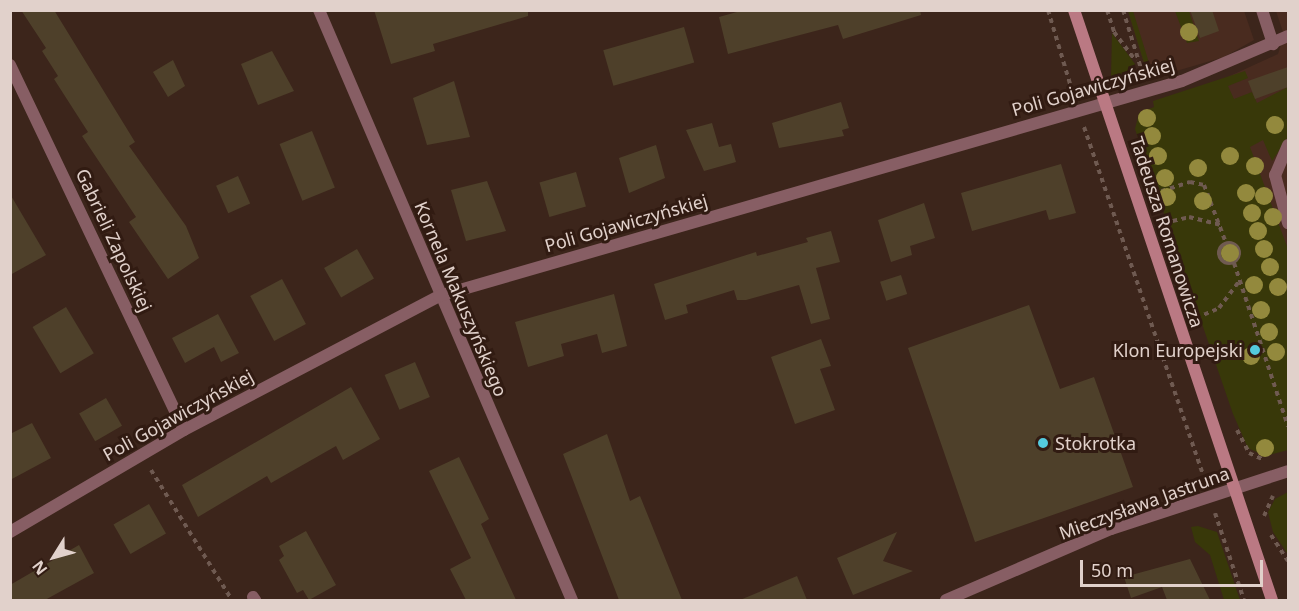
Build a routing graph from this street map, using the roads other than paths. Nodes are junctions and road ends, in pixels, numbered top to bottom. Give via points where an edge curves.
1 (320, 10) edge
2 (1074, 10) edge
3 (1262, 10) edge
4 (1288, 36) edge
5 (1273, 44) junction
6 (10, 65) edge
7 (1105, 102) junction
8 (1288, 145) edge
9 (1288, 223) edge
10 (439, 296) junction
11 (184, 430) junction
12 (1286, 472) edge
13 (1235, 489) junction
14 (10, 532) edge
15 (572, 600) edge
16 (946, 600) edge
17 (1272, 600) edge

1 - 10 street, Kornela Makuszyńskiego
2 - 7 street, Tadeusza Romanowicza
3 - 5 street
4 - 5 street, Poli Gojawiczyńskiej
5 - 7 street, Poli Gojawiczyńskiej via 1225,67
6 - 11 street, Gabrieli Zapolskiej
7 - 10 street, Poli Gojawiczyńskiej
7 - 13 street, Tadeusza Romanowicza
8 - 9 street via 1275,175
10 - 11 street, Poli Gojawiczyńskiej
10 - 15 street, Kornela Makuszyńskiego
11 - 14 street, Poli Gojawiczyńskiej
12 - 13 street, Mieczysława Jastruna
13 - 16 street, Mieczysława Jastruna via 1111,529
13 - 17 street, Tadeusza Romanowicza

